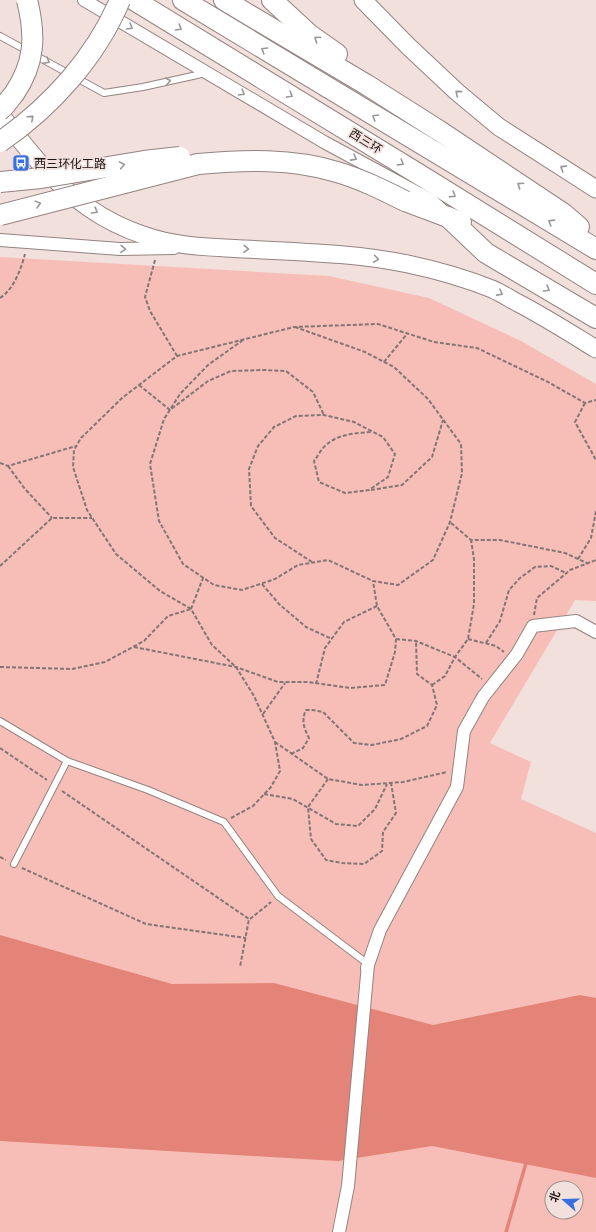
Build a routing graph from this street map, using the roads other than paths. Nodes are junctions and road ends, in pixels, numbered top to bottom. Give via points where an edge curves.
1 (27, 0) edge
2 (84, 0) edge
3 (120, 0) edge
4 (134, 0) edge
5 (183, 0) edge
6 (224, 0) edge
7 (272, 0) edge
8 (363, 0) edge
9 (0, 36) edge
10 (207, 72) junction
11 (0, 110) edge
12 (0, 114) edge
13 (438, 130) junction
14 (0, 142) edge
15 (0, 182) edge
16 (373, 185) junction
17 (596, 190) edge
18 (0, 214) edge
19 (448, 217) junction
20 (0, 240) edge
21 (596, 242) edge
22 (214, 248) junction
23 (596, 249) edge
24 (562, 264) junction
25 (596, 284) edge
26 (596, 318) edge
27 (596, 349) edge
28 (596, 632) edge
29 (0, 721) edge
30 (66, 762) junction
31 (14, 864) road end
32 (367, 966) junction
33 (339, 1232) edge

1 - 11 highway, bridge via 31,17 32,47 28,68 18,87
2 -> 10 street
14 -> 3 highway, bridge via 64,86 93,50
4 -> 24 highway, 西三环
23 -> 5 highway, 西三环
6 - 13 highway
13 -> 7 highway via 395,95 310,35
17 -> 8 main road via 499,127 457,92
9 -> 10 lane via 104,92 143,87
10 -> 19 street via 324,142 431,200
12 -> 22 main road via 49,174 90,208 143,236
21 -> 13 highway via 564,214
15 -> 16 highway, bridge via 144,161 247,152 293,156 321,163
18 -> 16 highway, bridge via 191,166 229,161 287,162 337,172
16 - 19 highway, bridge via 405,201
19 - 24 highway via 488,231
19 -> 26 highway via 486,253
20 -> 22 street via 120,249
22 -> 27 main road via 314,252 360,257 407,264 457,277 493,289
24 - 25 highway, 西三环
28 - 32 street via 576,621 532,626 513,659 483,697 464,731 457,787 380,930
29 - 30 lane
30 - 31 lane
30 - 32 lane via 148,790 224,822 278,896
32 - 33 street via 348,1186

